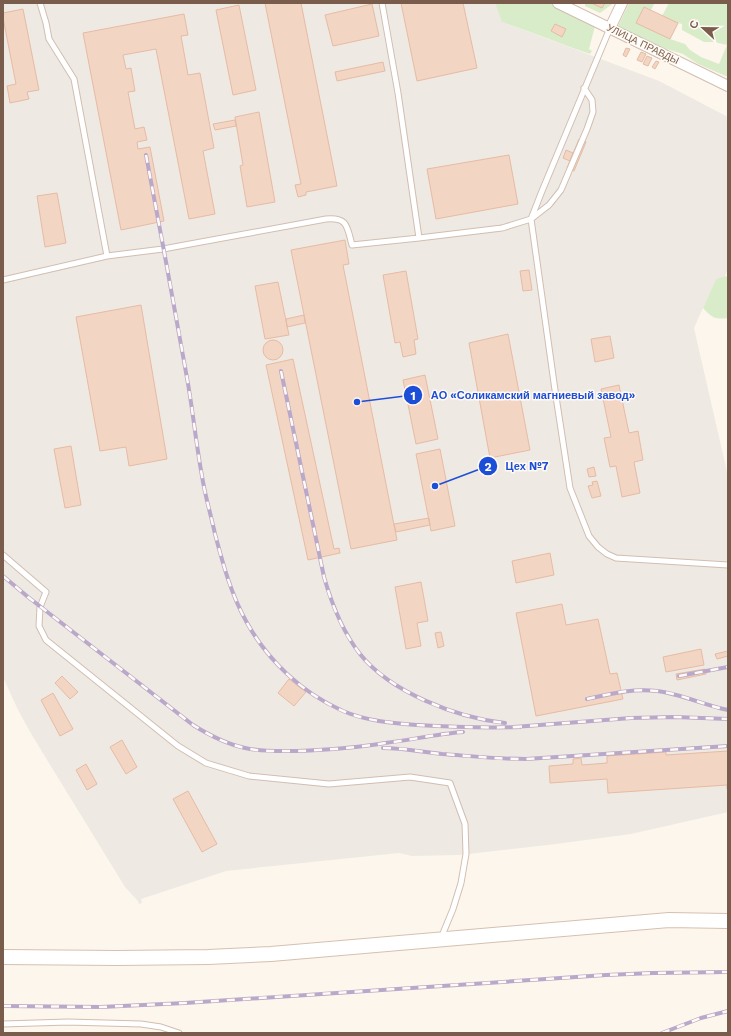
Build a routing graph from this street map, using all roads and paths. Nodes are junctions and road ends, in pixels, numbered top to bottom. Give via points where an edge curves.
1 (40, 3) edge
2 (382, 3) edge
3 (558, 3) edge
4 (622, 3) edge
5 (610, 28) junction
6 (728, 86) edge
7 (584, 88) junction
8 (531, 220) junction
9 (419, 238) junction
10 (107, 256) junction
11 (3, 280) edge
12 (3, 555) edge
13 (728, 565) edge
14 (728, 921) edge
15 (440, 939) junction
16 (3, 957) edge
17 (3, 1024) edge
18 (179, 1033) edge

1 - 10 lane via 50,39 74,79
2 - 9 lane
3 - 5 street, УЛИЦА ПРАВДЫ
4 - 5 street
5 - 6 street, УЛИЦА ПРАВДЫ
5 - 7 lane
7 - 8 lane
7 - 8 lane via 592,100 592,112 587,129 561,190 549,205
8 - 9 lane via 502,228
8 - 13 lane via 570,488 589,536 598,547 616,558
9 - 10 lane via 352,245 346,224 332,218 163,249
10 - 11 lane
12 - 15 lane via 46,592 40,606 39,626 46,640 178,746 206,763 249,776 329,784 410,777 450,783 465,824 466,854 461,883
14 - 15 main road via 669,920
15 - 16 main road via 271,954 117,958
17 - 18 lane via 142,1024

